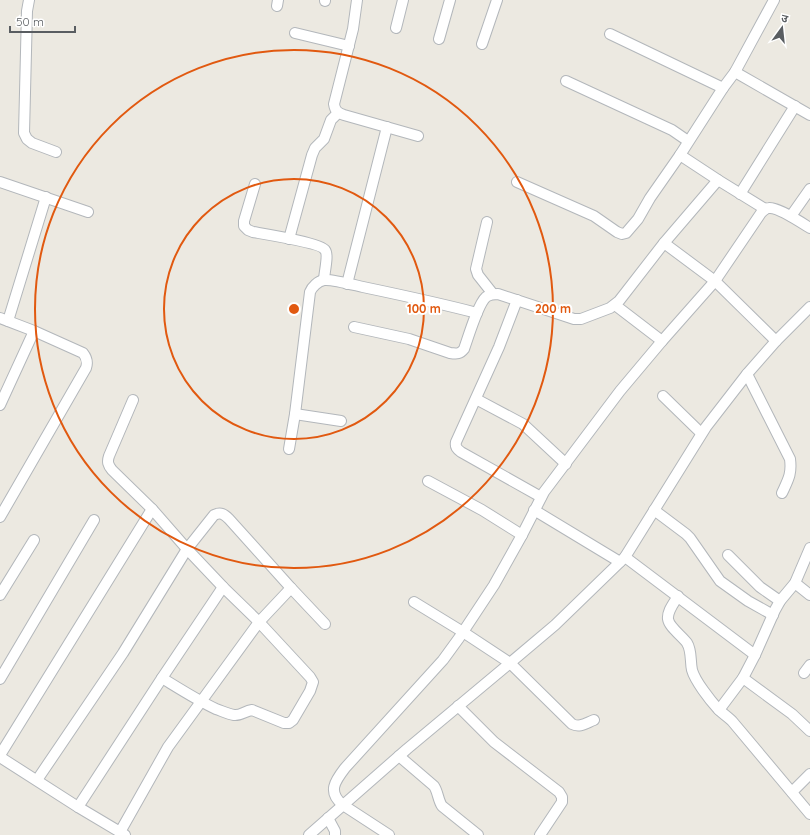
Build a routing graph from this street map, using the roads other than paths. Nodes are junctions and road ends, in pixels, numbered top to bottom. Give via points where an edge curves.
1 (29, 0) edge
2 (357, 0) edge
3 (403, 0) edge
4 (450, 0) edge
5 (497, 0) edge
6 (774, 0) edge
7 (396, 28) dead end
8 (295, 33) dead end
9 (610, 34) dead end
10 (439, 39) dead end
11 (482, 44) dead end
12 (349, 46) junction
13 (734, 72) junction
14 (566, 81) dead end
15 (723, 88) junction
16 (795, 106) junction
17 (338, 113) junction
18 (810, 115) edge
19 (386, 127) junction
20 (418, 136) dead end
21 (688, 141) junction
22 (56, 152) dead end
23 (680, 155) junction
24 (718, 180) junction
25 (0, 182) edge
26 (517, 182) dead end
27 (255, 184) dead end
28 (810, 189) edge
29 (740, 194) junction
30 (46, 197) junction
31 (765, 209) junction
32 (88, 212) dead end
33 (791, 216) junction
34 (488, 222) dead end
35 (810, 228) edge
36 (289, 239) junction
37 (664, 243) junction
38 (324, 280) junction
39 (715, 281) junction
40 (347, 284) junction
41 (493, 294) junction
42 (517, 300) junction
43 (615, 305) junction
44 (810, 307) edge
45 (477, 313) junction
46 (4, 319) edge
47 (354, 327) dead end
48 (34, 331) junction
49 (662, 341) junction
50 (776, 341) junction
51 (748, 374) junction
52 (663, 396) dead end
53 (476, 399) junction
54 (133, 400) dead end
55 (0, 405) edge
56 (295, 414) junction
57 (341, 421) dead end
58 (701, 433) junction
59 (289, 449) dead end
60 (566, 464) junction
61 (428, 481) dead end
62 (782, 494) dead end
63 (541, 498) junction
64 (152, 509) junction
65 (534, 510) junction
66 (654, 510) junction
67 (0, 517) edge
68 (94, 520) dead end
69 (522, 535) junction
70 (34, 540) dead end
71 (810, 548) edge
72 (187, 549) junction
73 (728, 555) dead end
74 (623, 560) junction
75 (795, 583) junction
76 (223, 587) junction
77 (292, 588) junction
78 (0, 595) edge
79 (810, 595) edge
80 (678, 596) junction
81 (780, 601) junction
82 (414, 602) dead end
83 (773, 615) junction
84 (258, 622) junction
85 (325, 624) dead end
86 (463, 632) junction
87 (755, 654) junction
88 (510, 663) junction
89 (162, 678) junction
90 (742, 678) junction
91 (0, 679) edge
92 (201, 702) junction
93 (458, 706) junction
94 (719, 710) junction
95 (594, 720) dead end
96 (810, 732) edge
97 (0, 756) edge
98 (399, 756) junction
99 (810, 774) edge
100 (37, 780) junction
101 (792, 792) junction
102 (342, 805) junction
103 (78, 807) junction
104 (810, 814) edge
105 (328, 818) junction
106 (122, 833) edge
107 (309, 835) edge
108 (335, 835) edge
109 (389, 835) edge
110 (478, 835) edge
111 (540, 835) edge

1 - 22 street via 24,133 32,143
2 - 12 street
3 - 7 street
4 - 10 street
5 - 11 street
6 - 13 street
8 - 12 street
9 - 15 street
12 - 17 street via 334,104
13 - 15 street
13 - 16 street
14 - 21 street via 672,130
15 - 21 street
16 - 18 street
16 - 29 street
17 - 19 street
17 - 36 street via 331,120 324,138 312,155
19 - 20 street
19 - 40 street
21 - 23 street
23 - 24 street
23 - 26 street via 638,219 626,233 622,234 594,216
24 - 29 street
24 - 37 street
25 - 30 street
27 - 36 street via 244,226 253,232
28 - 33 street
29 - 31 street
30 - 32 street
30 - 46 street
31 - 33 street via 774,208
31 - 39 street
33 - 35 street
34 - 41 street via 476,269
36 - 38 street via 323,247 327,256
37 - 39 street
37 - 43 street
38 - 40 street
38 - 56 street via 310,292
39 - 49 street
39 - 50 street
40 - 45 street
41 - 42 street
41 - 45 street via 485,297
42 - 43 street via 581,320
42 - 53 street
43 - 49 street
44 - 50 street
45 - 47 street via 464,349 456,354 409,339
46 - 48 street
48 - 55 street
48 - 67 street via 83,353 87,363
49 - 60 street
50 - 51 street
51 - 58 street
51 - 62 street via 790,459 791,469
52 - 58 street
53 - 60 street via 523,424
53 - 63 street via 455,446
54 - 64 street via 109,456 108,466
56 - 57 street
56 - 59 street
58 - 66 street
60 - 63 street
61 - 69 street
63 - 65 street
64 - 72 street
64 - 97 street
65 - 69 street
65 - 74 street
66 - 74 street
66 - 83 street via 690,538 720,581
68 - 91 street
69 - 86 street via 494,585
70 - 78 street
71 - 75 street
72 - 76 street
72 - 77 street via 214,515 224,515
72 - 100 street via 123,653
73 - 81 street via 760,587
74 - 80 street
74 - 88 street via 555,625
75 - 79 street
75 - 81 street
76 - 84 street
76 - 89 street
77 - 84 street
77 - 85 street
80 - 87 street
80 - 94 street via 670,610 669,623 688,644 694,676
81 - 83 street
82 - 86 street
83 - 87 street
84 - 92 street
84 - 92 street via 312,682 310,691 293,720 284,723 252,710 234,715
86 - 88 street
86 - 102 street via 439,665 345,768 334,786 334,794
87 - 90 street
88 - 93 street
88 - 95 street via 572,724 582,726
89 - 92 street
89 - 103 street
90 - 94 street
90 - 96 street via 792,714
92 - 106 street via 168,746
93 - 98 street
93 - 111 street via 494,742 560,792 562,802
94 - 101 street via 732,721
97 - 100 street
98 - 102 street
98 - 110 street via 434,786 442,806
99 - 101 street
100 - 103 street
101 - 104 street
102 - 105 street
102 - 109 street
103 - 106 street
105 - 107 street
105 - 108 street

